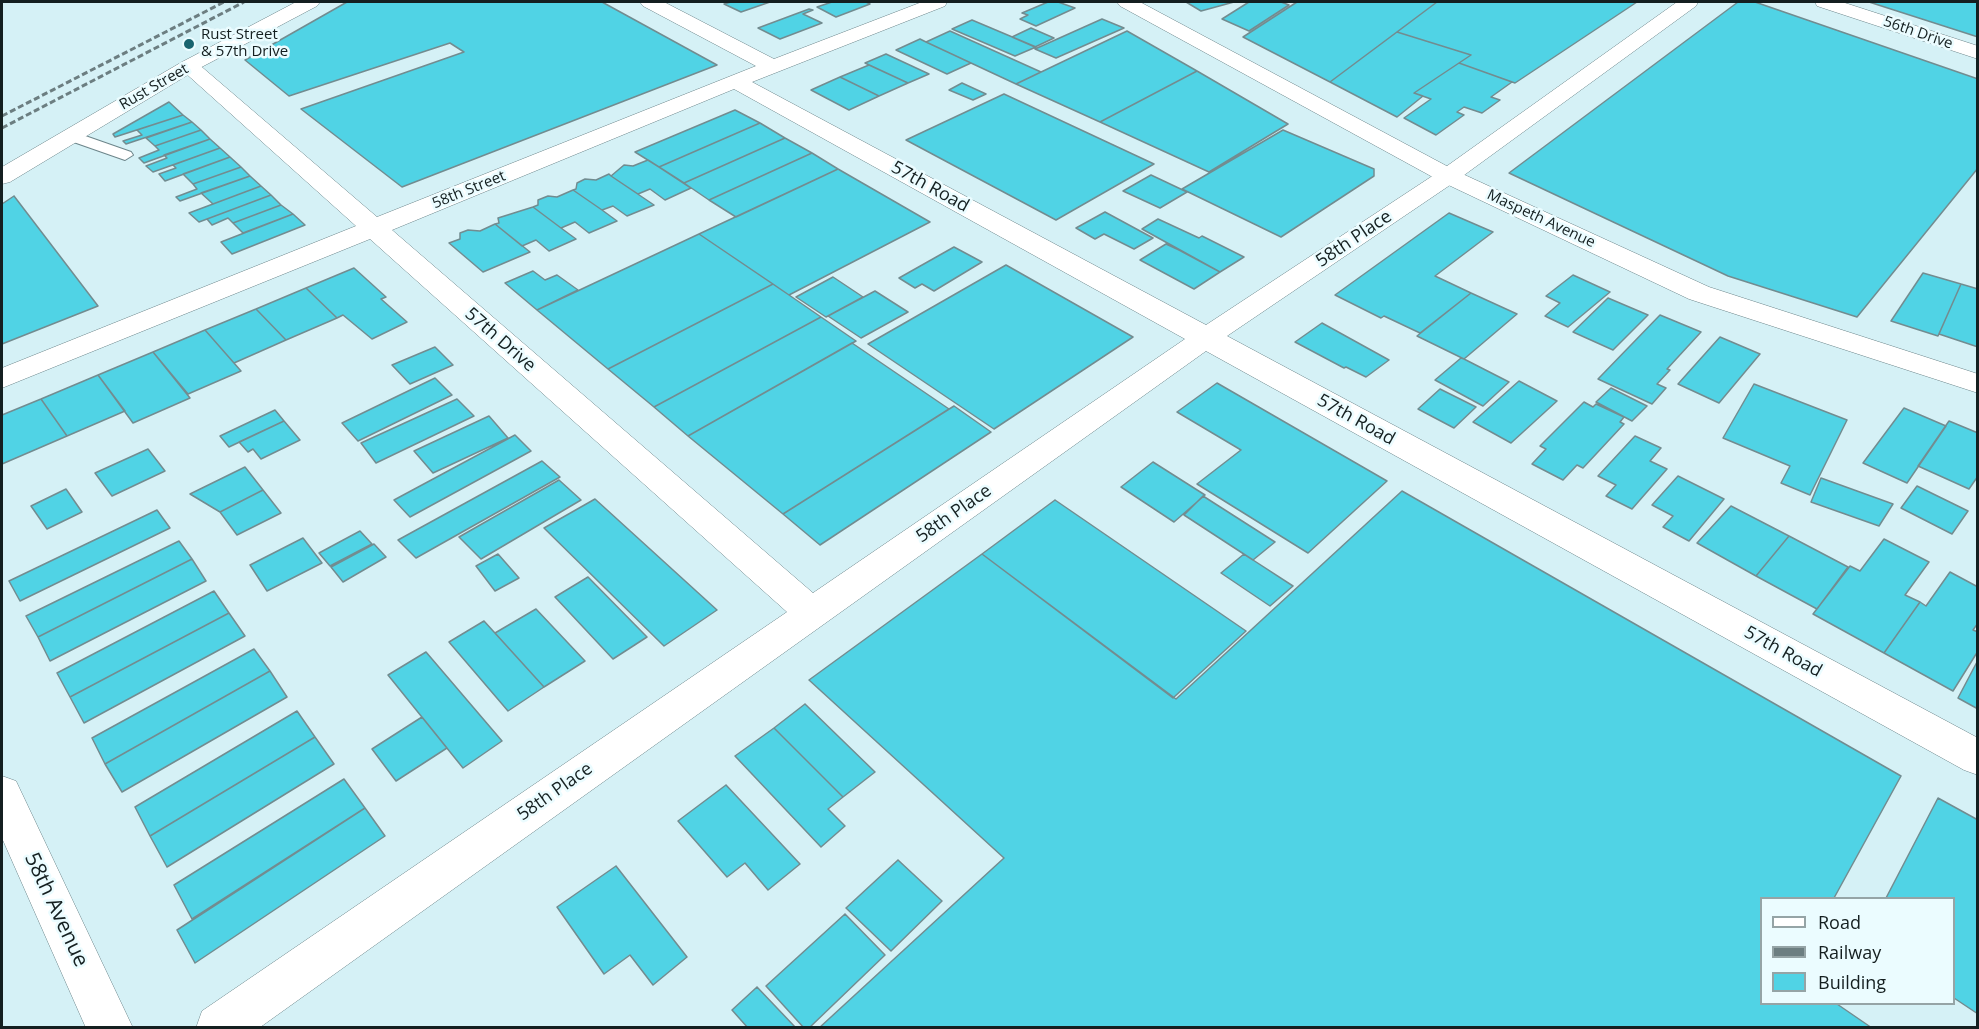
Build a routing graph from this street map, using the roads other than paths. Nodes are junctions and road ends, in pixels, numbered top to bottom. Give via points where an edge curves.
1 (310, 2) edge
2 (650, 2) edge
3 (938, 2) edge
4 (1127, 2) edge
5 (1689, 2) edge
6 (1824, 2) edge
7 (1977, 54) edge
8 (189, 66) junction
9 (772, 66) junction
10 (735, 81) junction
11 (70, 136) junction
12 (125, 155) dead end
13 (1448, 176) junction
14 (2, 177) edge
15 (373, 229) junction
16 (1207, 337) junction
17 (2, 379) edge
18 (1977, 384) edge
19 (812, 613) junction
20 (1977, 758) edge
21 (2, 794) edge
22 (110, 1028) edge
23 (219, 1028) edge

1 - 8 street, Rust Street
2 - 9 street
3 - 9 street, 58th Street
4 - 13 street, Maspeth Avenue
5 - 13 street, 58th Place
6 - 7 street, 56th Drive
8 - 11 street, Rust Street
8 - 15 street, 57th Drive
9 - 10 street, 58th Street
10 - 15 street, 58th Street
10 - 16 street, 57th Road
11 - 12 lane
11 - 14 street, Rust Street
13 - 16 street, 58th Place
13 - 18 street, Maspeth Avenue via 1699,293
15 - 17 street, 58th Street
15 - 19 street, 57th Drive
16 - 19 street, 58th Place
16 - 20 street, 57th Road
19 - 23 street, 58th Place
21 - 22 street, 58th Avenue

